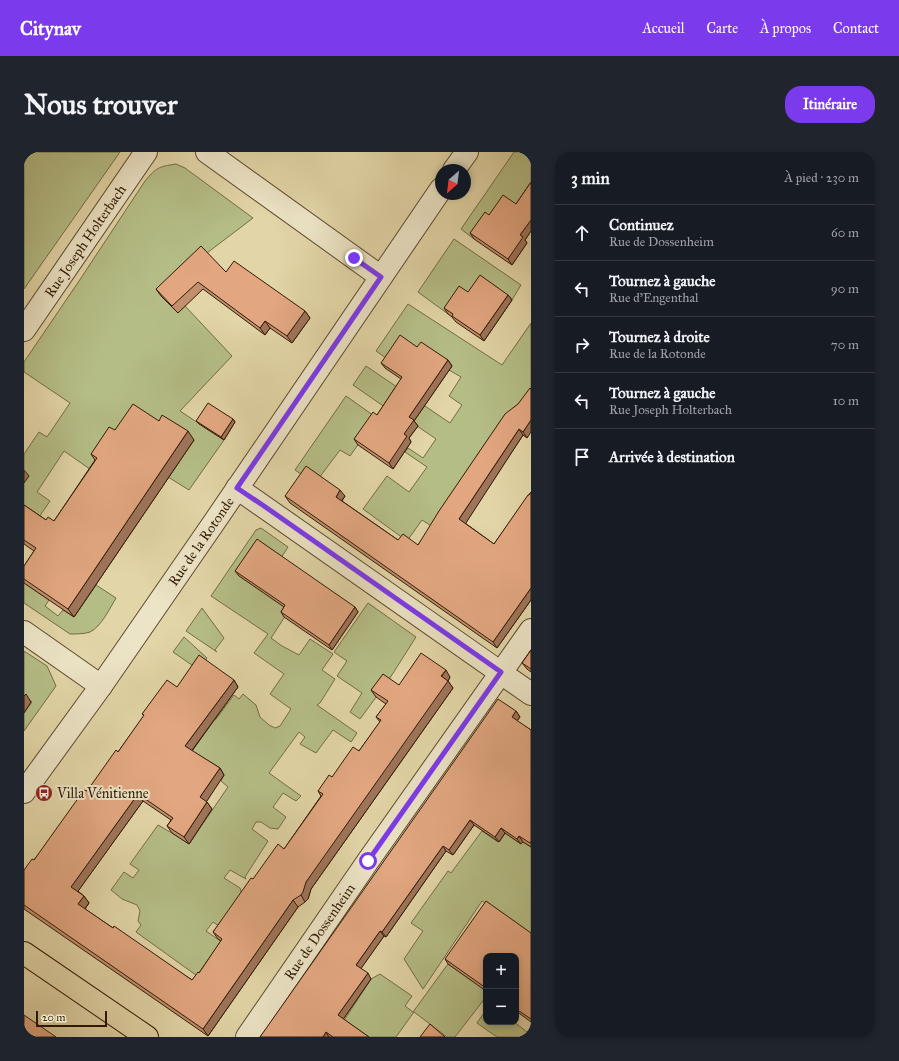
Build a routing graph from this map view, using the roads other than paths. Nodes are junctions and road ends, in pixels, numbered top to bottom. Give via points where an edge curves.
1 (146, 152) edge
2 (208, 152) edge
3 (467, 152) edge
4 (458, 164) edge
5 (435, 199) edge
6 (381, 277) junction
7 (24, 330) edge
8 (237, 488) junction
9 (531, 630) edge
10 (24, 632) edge
11 (501, 672) junction
12 (101, 686) junction
13 (531, 694) edge
14 (24, 792) edge
15 (24, 952) edge
16 (147, 1037) edge
17 (248, 1037) edge

1 - 7 street, Rue Joseph Holterbach
2 - 6 street
3 - 4 street
5 - 6 street, Rue de la Rotonde
6 - 8 street, Rue de la Rotonde
8 - 11 street
8 - 12 street, Rue de la Rotonde
9 - 11 street, Rue de Dossenheim
10 - 12 street
11 - 13 street
11 - 17 street, Rue de Dossenheim
12 - 14 street, Rue de la Rotonde
15 - 16 main road

